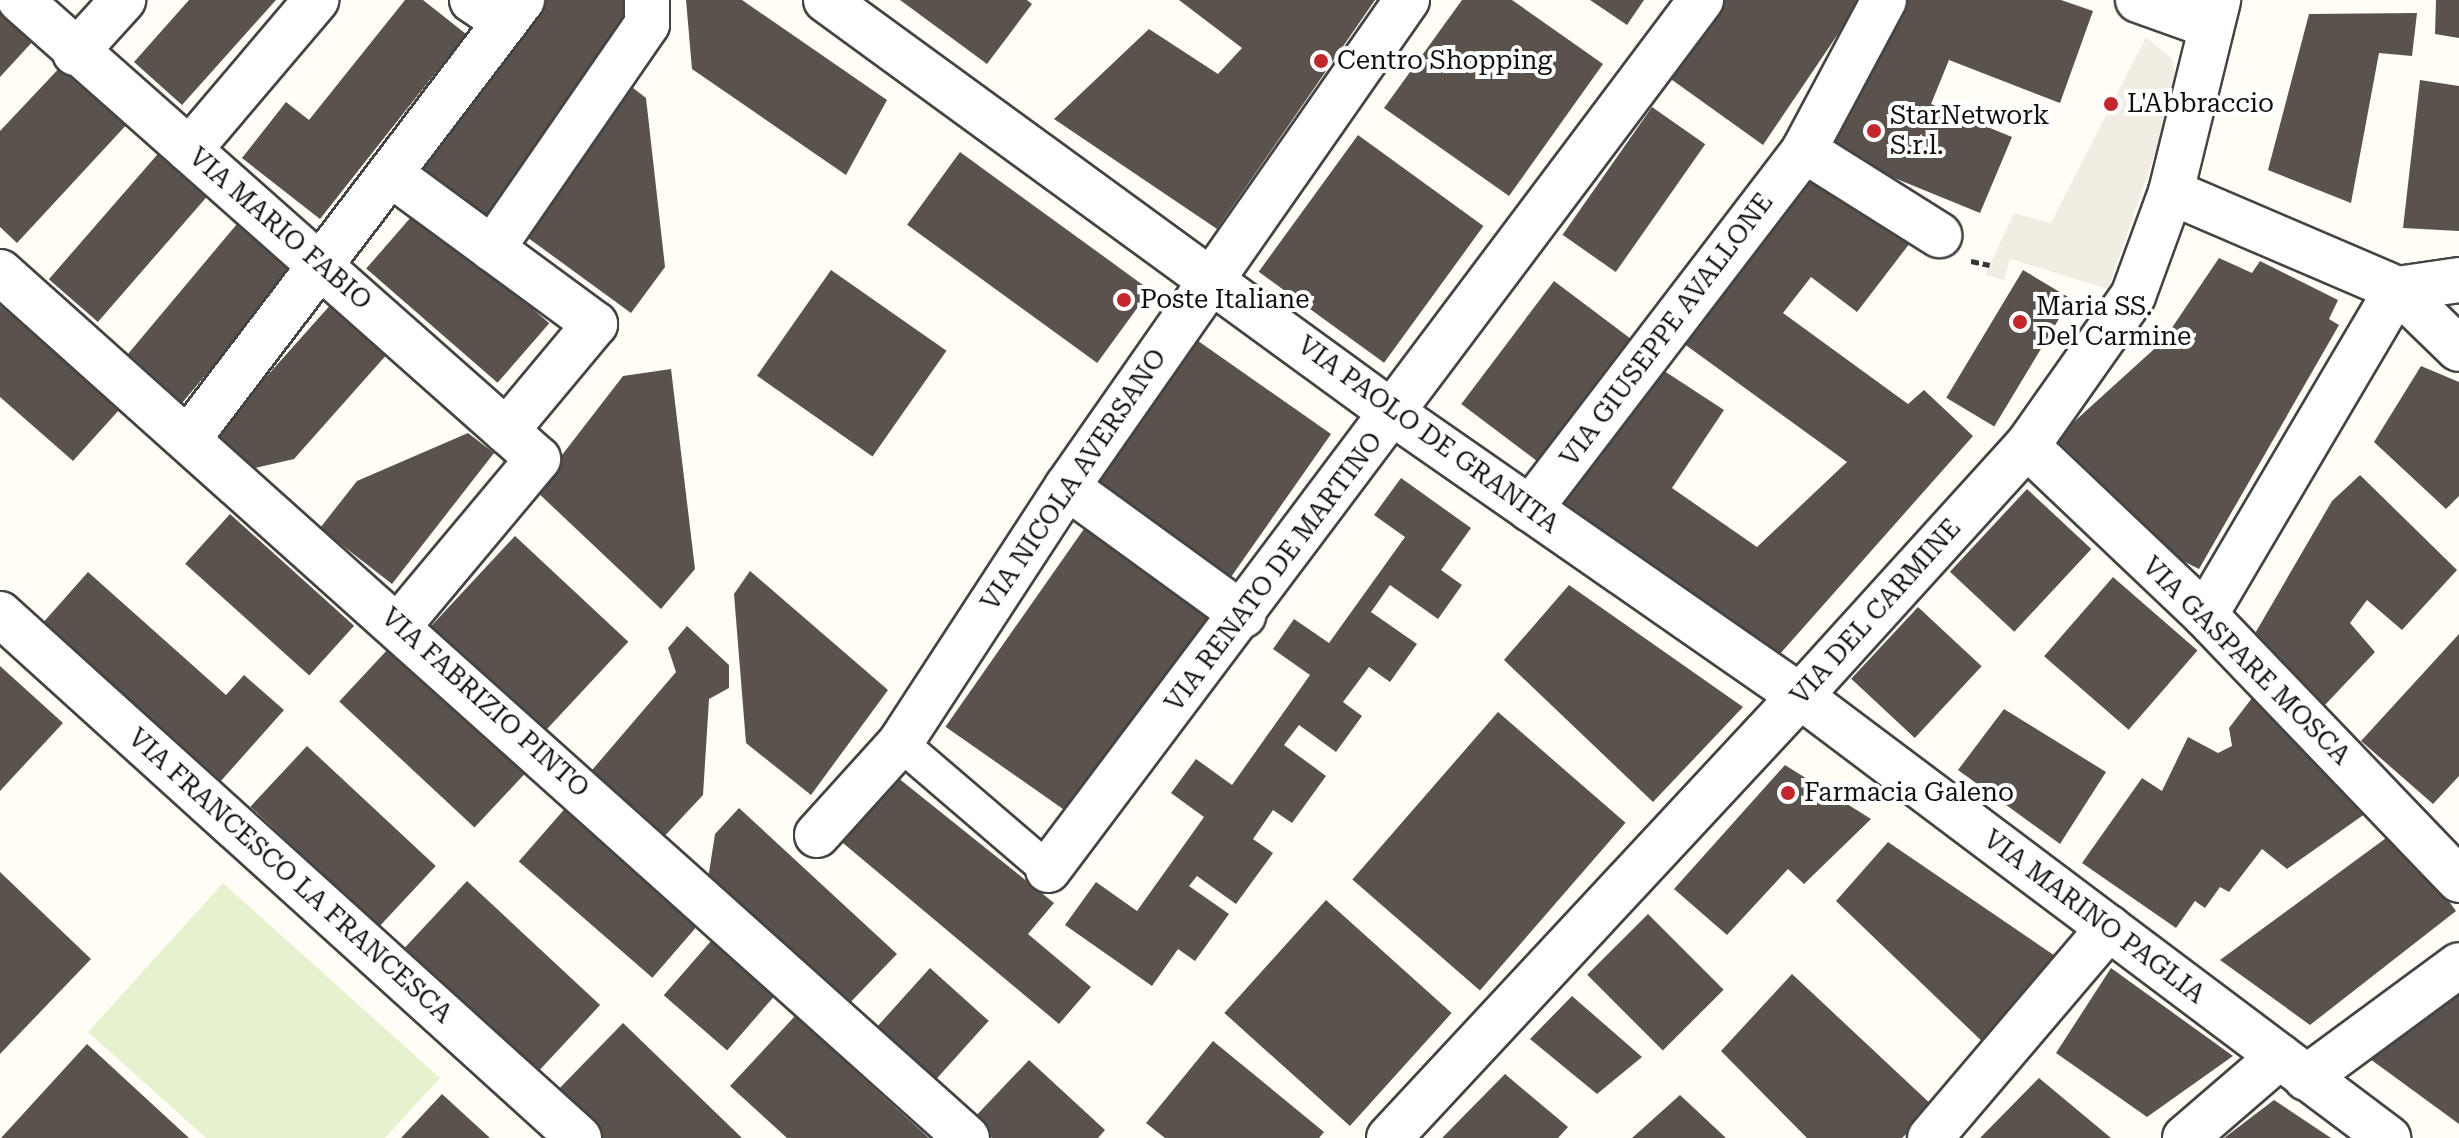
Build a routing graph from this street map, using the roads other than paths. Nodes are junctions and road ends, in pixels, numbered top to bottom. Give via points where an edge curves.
1 (20, 0) edge
2 (123, 0) edge
3 (316, 0) edge
4 (647, 0) edge
5 (826, 0) edge
6 (1407, 0) edge
7 (1701, 0) edge
8 (1884, 0) edge
9 (2138, 0) edge
10 (500, 7) edge
11 (2213, 13) edge
12 (75, 53) junction
13 (189, 150) junction
14 (1804, 150) junction
15 (392, 175) junction
16 (2171, 192) junction
17 (1941, 230) dead end
18 (492, 249) junction
19 (324, 266) junction
20 (0, 272) edge
21 (1213, 277) junction
22 (2459, 280) edge
23 (2397, 289) junction
24 (2459, 349) edge
25 (1394, 414) junction
26 (188, 439) junction
27 (522, 445) junction
28 (2027, 446) junction
29 (1067, 487) junction
30 (1530, 509) junction
31 (0, 614) edge
32 (1243, 615) junction
33 (2205, 615) junction
34 (399, 625) junction
35 (1800, 696) junction
36 (900, 743) junction
37 (817, 835) dead end
38 (1048, 870) joint
39 (2459, 880) edge
40 (2109, 928) junction
41 (2459, 965) edge
42 (2293, 1067) junction
43 (579, 1138) edge
44 (967, 1138) edge
45 (1389, 1138) edge
46 (1930, 1138) edge
47 (2185, 1138) edge
48 (2388, 1138) edge

1 - 12 street, VIA MARIO FABIO
2 - 12 street
3 - 13 street
4 - 18 street via 647,24
5 - 21 street, VIA PAOLO DE GRANITA
6 - 21 street, VIA NICOLA AVERSANO
7 - 25 street, VIA RENATO DE MARTINO
8 - 14 street, VIA GIUSEPPE AVALLONE
9 - 11 street
10 - 15 street
11 - 16 street, VIA DEL CARMINE
12 - 13 street, VIA MARIO FABIO
13 - 19 street, VIA MARIO FABIO
14 - 17 street
14 - 30 street, VIA GIUSEPPE AVALLONE
15 - 18 street
15 - 19 street
16 - 23 street
16 - 28 street, VIA DEL CARMINE via 2133,296
18 - 27 street via 595,324
19 - 26 street
19 - 27 street, VIA MARIO FABIO
20 - 26 street, VIA FABRIZIO PINTO
21 - 25 street, VIA PAOLO DE GRANITA
21 - 29 street, VIA NICOLA AVERSANO
22 - 23 street
23 - 24 street
23 - 33 street
25 - 30 street, VIA PAOLO DE GRANITA
25 - 32 street, VIA RENATO DE MARTINO
26 - 34 street, VIA FABRIZIO PINTO
27 - 34 street
28 - 33 street, VIA GASPARE MOSCA
28 - 35 street, VIA DEL CARMINE
29 - 32 street
29 - 36 street, VIA NICOLA AVERSANO
30 - 35 street, VIA PAOLO DE GRANITA
31 - 43 street, VIA FRANCESCO LA FRANCESCA
32 - 38 street, VIA RENATO DE MARTINO
33 - 39 street, VIA GASPARE MOSCA
34 - 44 street, VIA FABRIZIO PINTO
35 - 40 street, VIA MARINO PAGLIA
35 - 45 street, VIA DEL CARMINE
36 - 37 street, VIA NICOLA AVERSANO
36 - 38 street, VIA RENATO DE MARTINO
40 - 42 street, VIA MARINO PAGLIA
40 - 46 street
41 - 42 street
42 - 47 street
42 - 48 street, VIA MARINO PAGLIA

